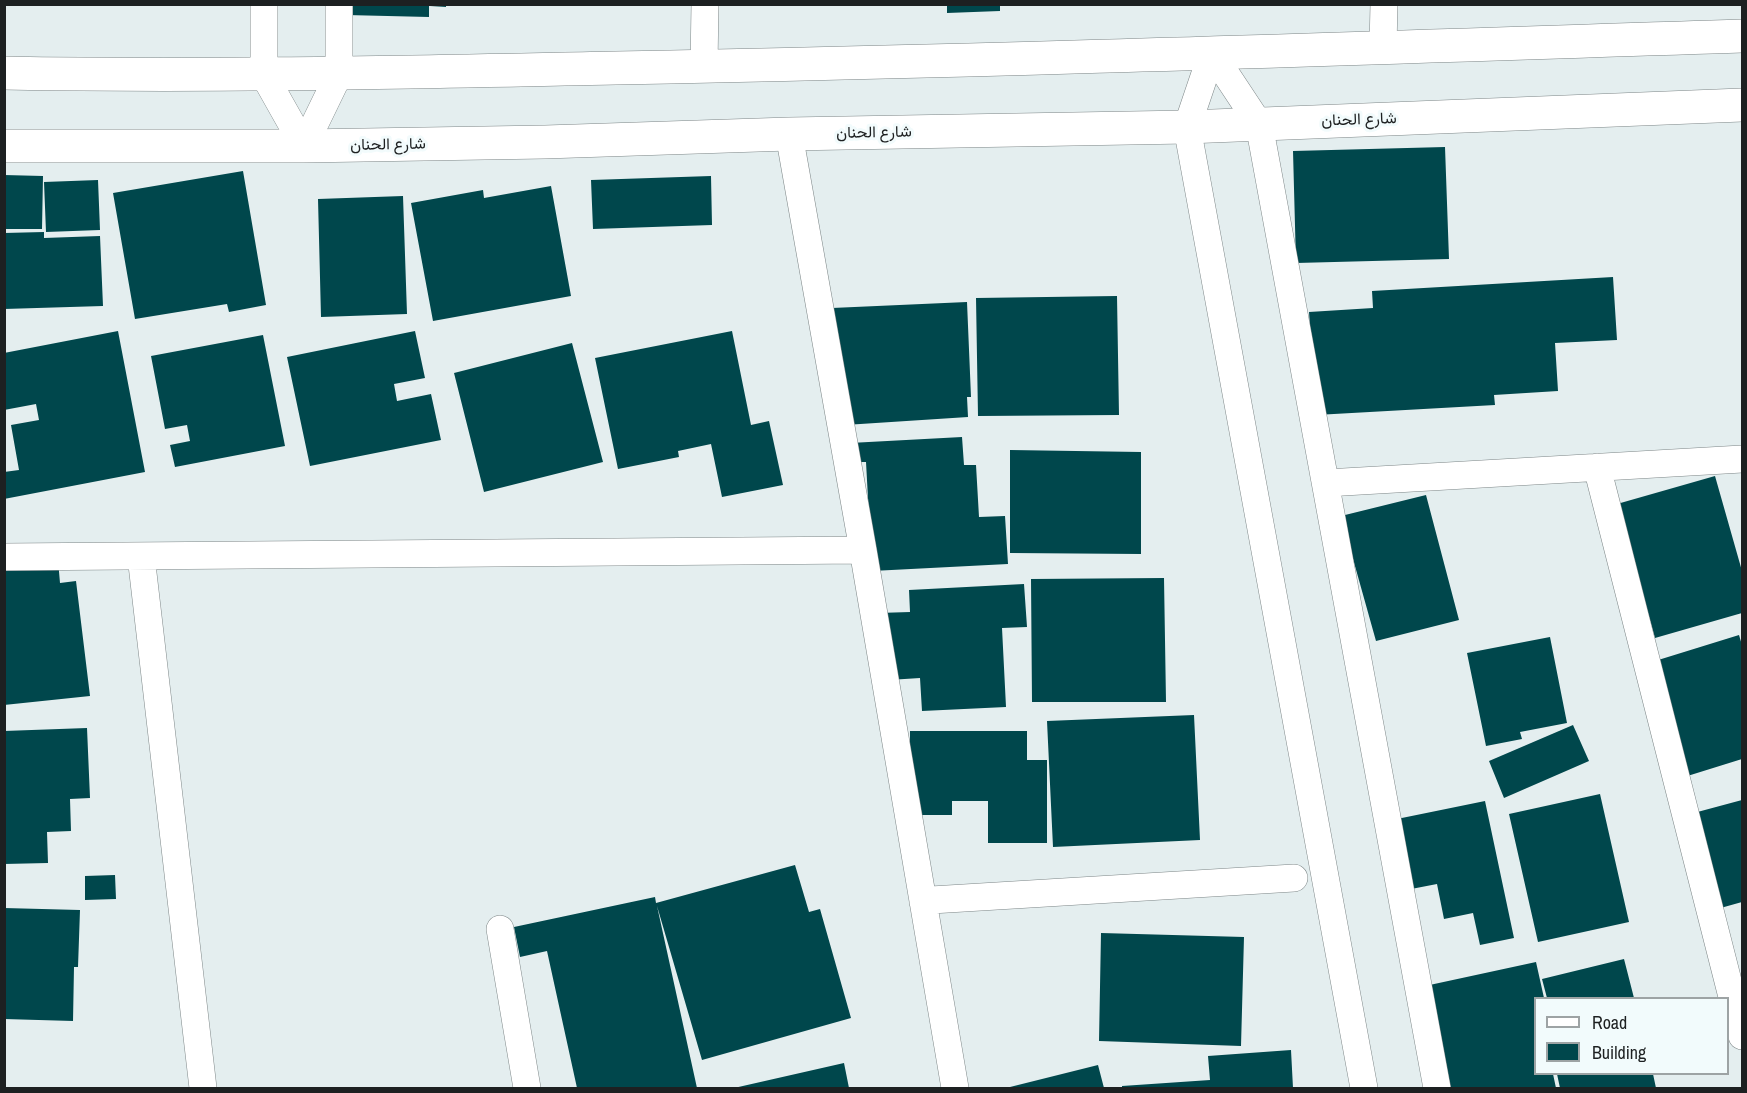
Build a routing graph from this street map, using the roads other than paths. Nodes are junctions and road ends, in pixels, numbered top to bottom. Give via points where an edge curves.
1 (264, 4) edge
2 (339, 4) edge
3 (705, 4) edge
4 (1384, 4) edge
5 (1743, 36) edge
6 (1383, 47) junction
7 (1212, 53) junction
8 (704, 66) junction
9 (4, 73) edge
10 (339, 74) junction
11 (264, 75) junction
12 (1743, 105) edge
13 (1259, 124) junction
14 (1188, 127) junction
15 (789, 134) junction
16 (4, 146) edge
17 (304, 146) junction
18 (1743, 459) edge
19 (1597, 467) junction
20 (1326, 483) junction
21 (863, 550) junction
22 (141, 556) junction
23 (4, 557) edge
24 (1294, 878) dead end
25 (923, 902) junction
26 (500, 929) dead end
27 (1743, 1036) edge
28 (203, 1089) edge
29 (527, 1089) edge
30 (955, 1089) edge
31 (1364, 1089) edge
32 (1437, 1089) edge

1 - 11 street
2 - 10 street
3 - 8 street
4 - 6 street
5 - 6 street
6 - 7 street
7 - 8 street
7 - 13 street
7 - 14 street
8 - 10 street
9 - 11 street
10 - 11 street
10 - 17 street
11 - 17 street
12 - 13 street, شارع الحنان
13 - 14 street, شارع الحنان
13 - 20 street
14 - 15 street, شارع الحنان
14 - 31 street
15 - 17 street, شارع الحنان
15 - 21 street
16 - 17 street, شارع الحنان
18 - 19 street
19 - 20 street
19 - 27 street
20 - 32 street
21 - 22 street
21 - 25 street
22 - 23 street
22 - 28 street
24 - 25 street
25 - 30 street
26 - 29 street

